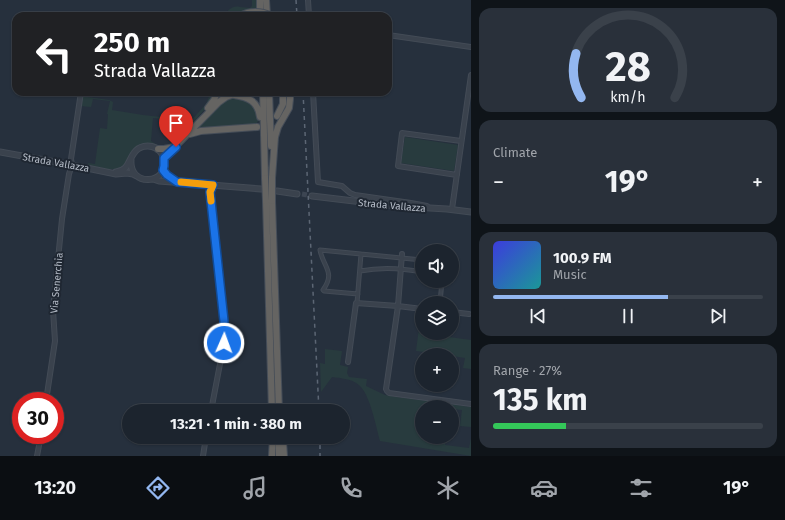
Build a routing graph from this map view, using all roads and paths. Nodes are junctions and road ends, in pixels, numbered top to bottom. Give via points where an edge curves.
1 (308, 0) edge
2 (262, 1) edge
3 (260, 12) edge
4 (266, 12) edge
5 (309, 12) edge
6 (392, 36) edge
7 (471, 47) edge
8 (471, 75) edge
9 (80, 96) edge
10 (216, 96) edge
11 (230, 96) edge
12 (243, 96) edge
13 (262, 96) edge
14 (269, 96) edge
15 (283, 96) edge
16 (290, 96) edge
17 (313, 96) edge
18 (277, 116) dead end
19 (256, 127) dead end
20 (184, 138) junction
21 (461, 141) junction
22 (176, 147) junction
23 (158, 149) junction
24 (0, 152) edge
25 (164, 158) junction
26 (131, 160) junction
27 (265, 163) junction
28 (72, 165) junction
29 (163, 170) junction
30 (112, 172) junction
31 (457, 174) junction
32 (137, 176) junction
33 (268, 178) junction
34 (153, 179) junction
35 (177, 182) junction
36 (213, 185) junction
37 (261, 190) dead end
38 (276, 191) dead end
39 (299, 194) tunnel mouth
40 (312, 196) tunnel mouth
41 (269, 201) junction
42 (439, 208) junction
43 (452, 209) junction
44 (471, 212) edge
45 (361, 254) junction
46 (402, 256) junction
47 (415, 259) edge
48 (401, 269) junction
49 (360, 271) junction
50 (415, 271) edge
51 (358, 294) junction
52 (357, 303) junction
53 (398, 306) junction
54 (415, 308) edge
55 (459, 313) edge
56 (469, 314) dead end
57 (348, 362) dead end
58 (278, 388) junction
59 (47, 392) edge
60 (212, 404) edge
61 (272, 404) edge
62 (279, 404) edge
63 (281, 404) edge
64 (471, 404) edge
65 (40, 444) edge
66 (205, 444) edge
67 (273, 444) edge
68 (279, 444) edge
69 (283, 444) edge
70 (38, 456) edge
71 (203, 456) edge
72 (272, 456) edge
73 (279, 456) edge
74 (284, 456) edge

1 - 5 street
2 - 3 highway
2 - 4 highway
6 - 7 street
8 - 21 street
9 - 28 street, Via Senerchia
10 - 20 highway
11 - 20 highway via 219,102
12 - 27 highway via 258,109
13 - 27 highway
14 - 33 highway
15 - 18 highway via 283,104
16 - 33 highway via 288,108 275,137
17 - 42 street via 318,182 342,186 355,195
19 - 20 highway via 199,131
20 - 22 highway
21 - 31 street
21 - 31 street via 402,133 400,146 398,166
22 - 23 highway
22 - 25 highway
23 - 25 street
23 - 26 street via 143,146 136,150
24 - 28 street, Strada Vallazza
25 - 29 street
26 - 30 street via 125,168
26 - 32 street via 132,169
27 - 33 highway
28 - 30 street, Strada Vallazza
28 - 59 street, Via Senerchia via 62,219 53,310 55,341
29 - 34 street
29 - 35 street
30 - 32 street, Strada Vallazza
31 - 43 street
32 - 34 street, Strada Vallazza via 145,180
33 - 41 highway, bridge
34 - 35 street, Strada Vallazza
35 - 36 street, Strada Vallazza
36 - 37 street, Strada Vallazza
36 - 60 street via 210,192 224,321 224,343
38 - 39 street
40 - 42 street, Strada Vallazza via 396,206
41 - 58 highway
41 - 61 highway
42 - 43 street, Strada Vallazza
43 - 44 street, Strada Vallazza
45 - 46 street
45 - 49 street
45 - 51 street via 320,250 328,272 328,280 323,290
46 - 47 street
46 - 48 street
48 - 49 street via 380,268
48 - 50 street
48 - 53 street
49 - 51 street
51 - 52 street
52 - 53 street
52 - 57 street
53 - 54 street
53 - 64 street via 387,392
55 - 56 street
58 - 62 highway
58 - 63 highway
65 - 70 street
66 - 71 street
67 - 72 highway
68 - 73 highway
69 - 74 highway

